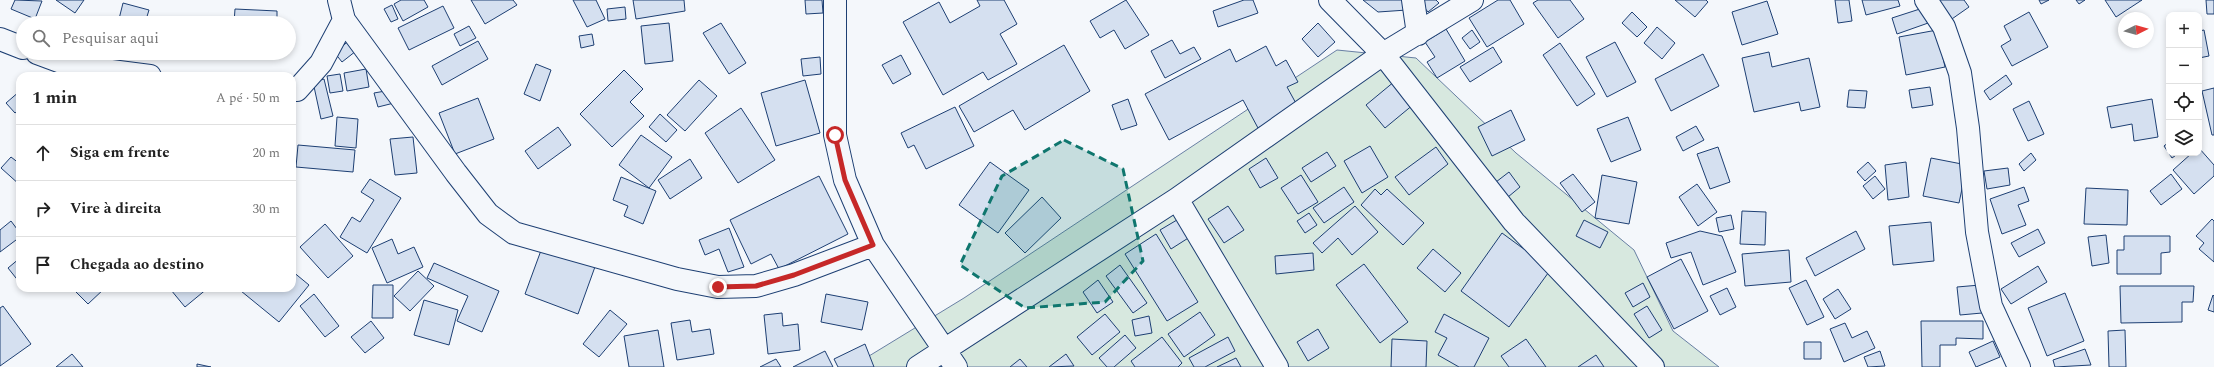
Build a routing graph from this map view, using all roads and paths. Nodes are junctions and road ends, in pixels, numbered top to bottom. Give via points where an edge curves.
1 (835, 0) edge
2 (1330, 0) edge
3 (1413, 0) edge
4 (1472, 0) edge
5 (1926, 0) edge
6 (342, 10) edge
7 (1418, 34) junction
8 (0, 39) edge
9 (16, 45) edge
10 (1383, 54) junction
11 (56, 60) edge
12 (116, 72) edge
13 (296, 93) edge
14 (1177, 199) junction
15 (873, 245) junction
16 (950, 358) edge
17 (918, 367) edge
18 (1277, 367) edge
19 (1653, 367) edge
20 (2019, 367) edge

1 - 15 street via 835,135 845,180
2 - 10 street
3 - 7 street
4 - 7 street
5 - 20 street via 1944,27 1960,73 1968,128 1977,232 1991,306
6 - 13 street via 321,63
6 - 15 street via 456,173 488,214 514,233 677,279 718,287 756,286
7 - 10 street
8 - 9 street
10 - 14 street
10 - 19 street via 1514,222
11 - 12 street via 72,66
14 - 16 street
14 - 18 street
15 - 16 street
16 - 17 street

